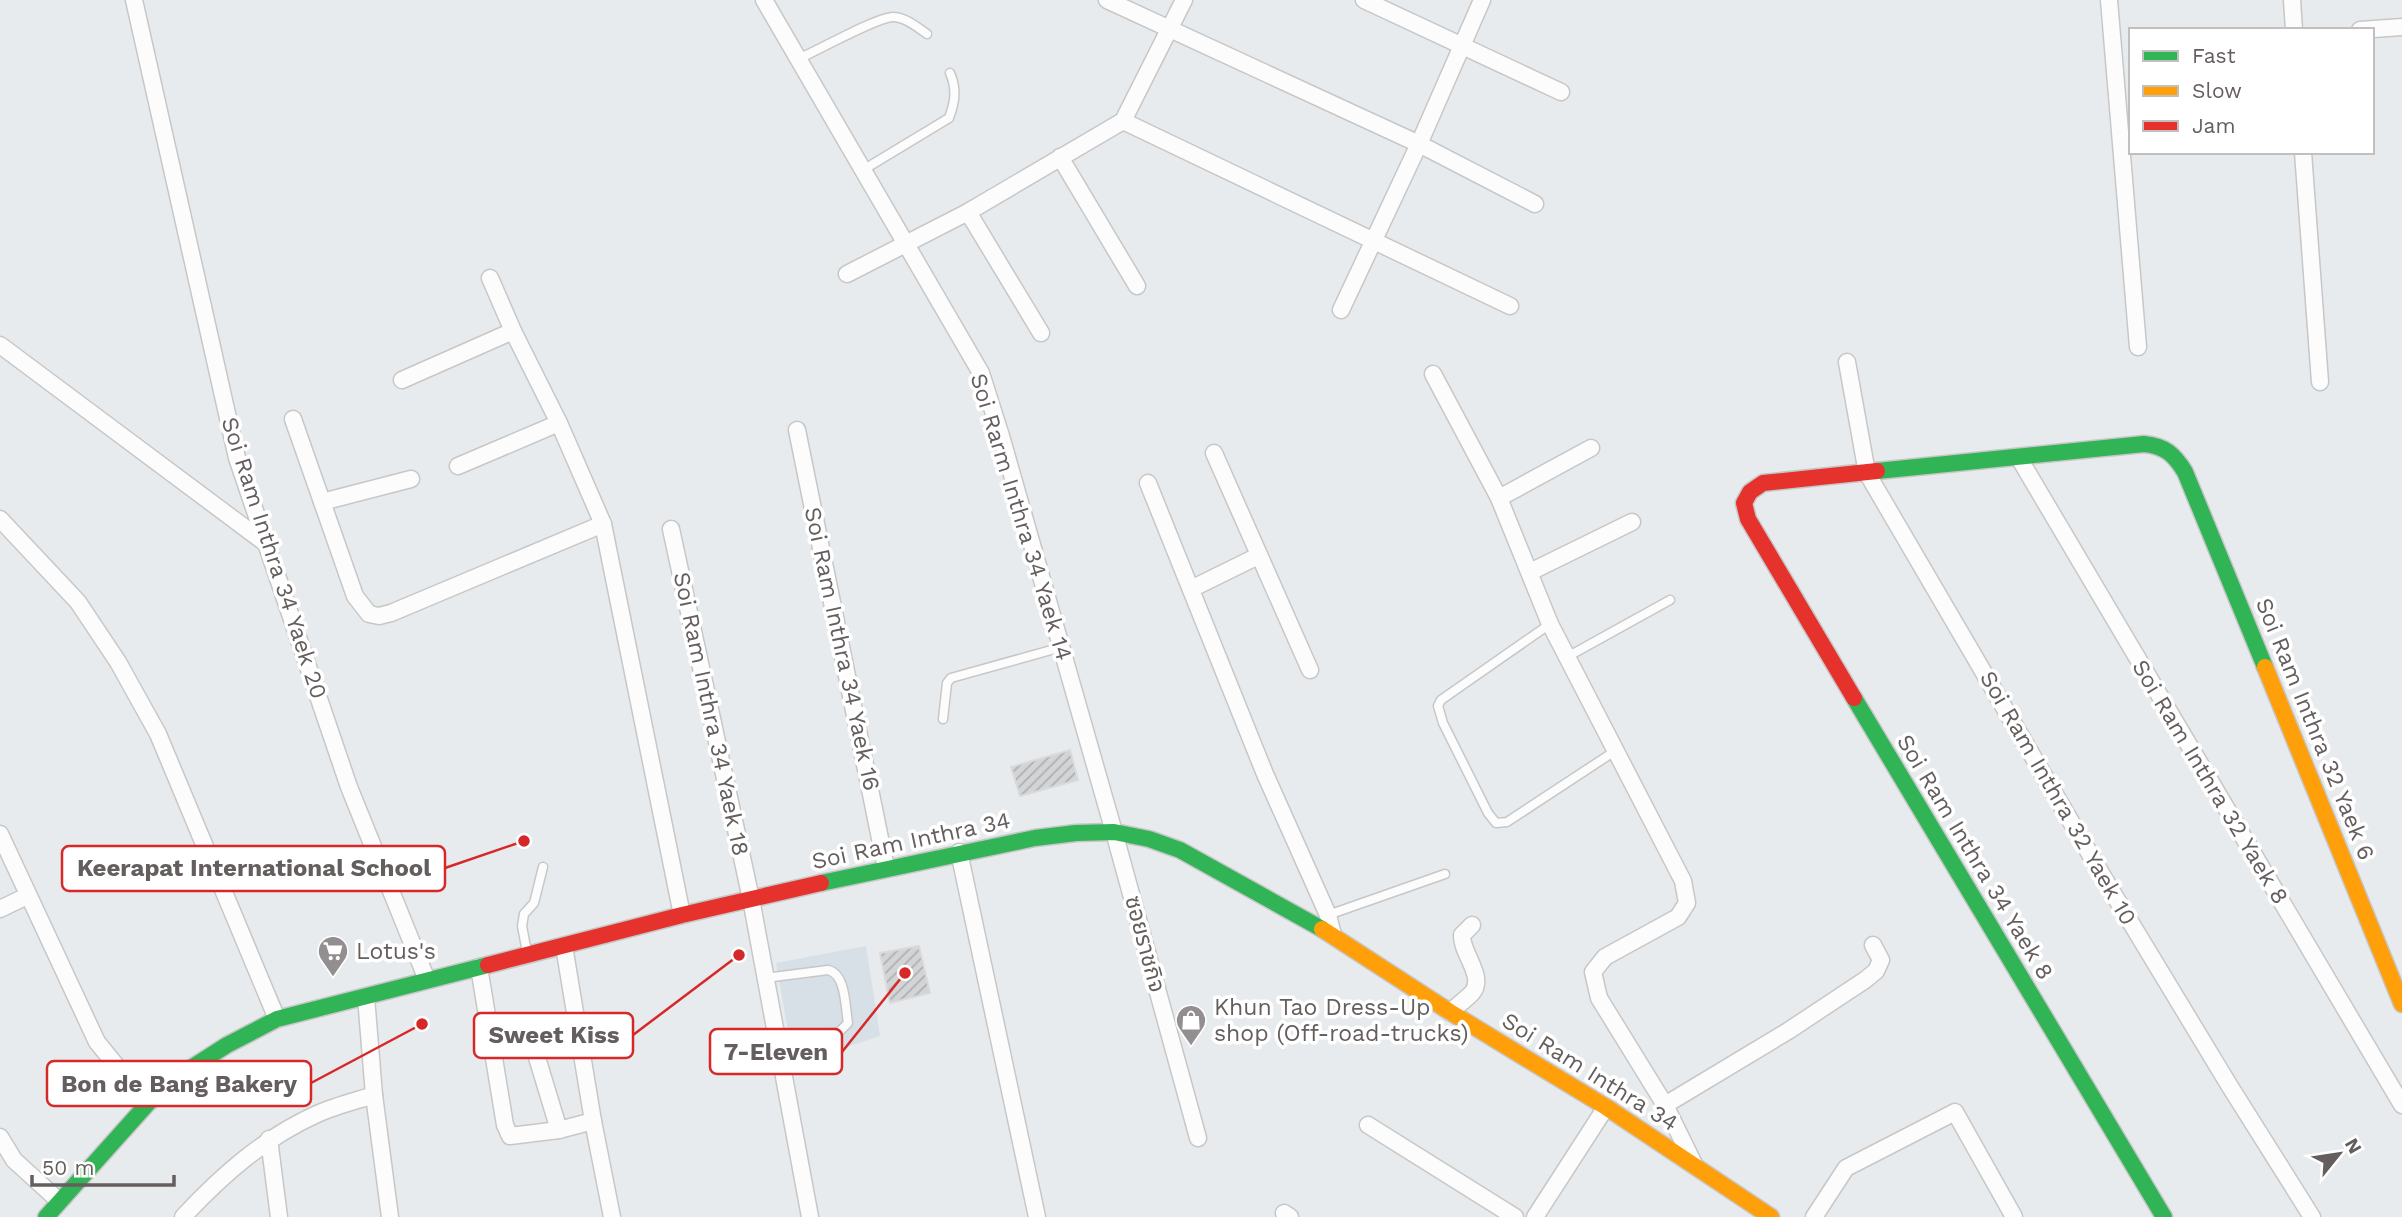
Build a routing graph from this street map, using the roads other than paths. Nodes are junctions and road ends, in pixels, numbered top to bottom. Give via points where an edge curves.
1 (134, 0) edge
2 (764, 0) edge
3 (1107, 0) edge
4 (1184, 0) edge
5 (1364, 0) edge
6 (1482, 0) edge
7 (2109, 0) edge
8 (2291, 0) edge
9 (2402, 27) edge
10 (2294, 28) edge
11 (2374, 29) edge
12 (1169, 31) junction
13 (927, 34) dead end
14 (1461, 45) junction
15 (798, 59) junction
16 (950, 73) dead end
17 (1561, 92) dead end
18 (1123, 121) junction
19 (1419, 144) junction
20 (2303, 154) edge
21 (1060, 157) junction
22 (863, 170) junction
23 (1535, 204) dead end
24 (968, 212) junction
25 (1373, 242) junction
26 (904, 244) junction
27 (848, 274) dead end
28 (490, 278) dead end
29 (1137, 286) dead end
30 (1510, 306) dead end
31 (1341, 310) dead end
32 (513, 331) junction
33 (1041, 333) dead end
34 (0, 345) edge
35 (2138, 347) dead end
36 (1847, 362) dead end
37 (1433, 374) dead end
38 (402, 380) dead end
39 (2320, 382) dead end
40 (293, 419) dead end
41 (559, 423) junction
42 (797, 430) dead end
43 (1591, 448) dead end
44 (1214, 453) dead end
45 (2019, 458) junction
46 (458, 466) dead end
47 (1867, 473) junction
48 (411, 479) dead end
49 (1148, 483) dead end
50 (1499, 498) junction
51 (322, 502) junction
52 (0, 519) edge
53 (1748, 519) joint
54 (1632, 522) dead end
55 (603, 524) junction
56 (671, 529) dead end
57 (264, 542) junction
58 (1258, 556) junction
59 (1531, 572) junction
60 (1191, 589) junction
61 (1670, 600) dead end
62 (1550, 624) junction
63 (1062, 647) junction
64 (1567, 657) junction
65 (1310, 670) dead end
66 (943, 719) dead end
67 (1615, 751) junction
68 (1114, 831) junction
69 (0, 834) edge
70 (959, 852) junction
71 (543, 867) dead end
72 (887, 868) junction
73 (1445, 874) dead end
74 (27, 896) junction
75 (751, 899) junction
76 (0, 909) edge
77 (682, 915) junction
78 (1328, 915) junction
79 (1472, 925) dead end
80 (1333, 935) junction
81 (1873, 944) dead end
82 (564, 946) junction
83 (527, 955) junction
84 (479, 967) junction
85 (765, 978) junction
86 (427, 980) junction
87 (366, 997) junction
88 (2402, 1004) edge
89 (1450, 1012) junction
90 (277, 1019) junction
91 (489, 1022) junction
92 (778, 1045) junction
93 (374, 1095) junction
94 (150, 1101) junction
95 (1665, 1105) junction
96 (2402, 1105) edge
97 (1606, 1107) junction
98 (593, 1121) junction
99 (1368, 1125) dead end
100 (559, 1129) junction
101 (0, 1137) edge
102 (1198, 1138) dead end
103 (269, 1139) junction
104 (1695, 1166) junction
105 (60, 1201) junction
106 (46, 1217) edge
107 (183, 1217) edge
108 (279, 1217) edge
109 (390, 1217) edge
110 (612, 1217) edge
111 (810, 1217) edge
112 (1037, 1217) edge
113 (1515, 1217) edge
114 (1535, 1217) edge
115 (1771, 1217) edge
116 (1814, 1217) edge
117 (2014, 1217) edge
118 (2164, 1217) edge
119 (2312, 1217) edge

1 - 57 street, Soi Ram Inthra 34 Yaek 20 via 237,458
2 - 15 street, Soi Rarm Inthra 34 Yaek 14
3 - 12 street
4 - 12 street
5 - 14 street
6 - 14 street
7 - 35 street
8 - 10 street
9 - 11 street
12 - 18 street
12 - 19 street
13 - 15 lane via 894,17
14 - 17 street
14 - 19 street
15 - 22 street, Soi Rarm Inthra 34 Yaek 14
16 - 22 lane via 956,85 949,118
18 - 21 street
18 - 25 street
19 - 23 street
19 - 25 street
20 - 39 street
21 - 24 street
21 - 29 street
22 - 26 street, Soi Rarm Inthra 34 Yaek 14
24 - 26 street
24 - 33 street
25 - 30 street
25 - 31 street
26 - 27 street
26 - 63 street, Soi Rarm Inthra 34 Yaek 14 via 981,373
28 - 32 street
32 - 38 street
32 - 41 street
34 - 57 street
36 - 47 street, Soi Ram Inthra 32 Yaek 10
37 - 50 street
40 - 51 street
41 - 46 street
41 - 55 street
42 - 72 street, Soi Ram Inthra 34 Yaek 16
43 - 50 street
44 - 58 street
45 - 47 street, Soi Ram Inthra 32 Yaek 6
45 - 88 street, Soi Ram Inthra 32 Yaek 6 via 2144,444 2162,446 2175,454
45 - 96 street, Soi Ram Inthra 32 Yaek 8
47 - 53 street, Soi Ram Inthra 32 Yaek 6 via 1763,482 1745,503
47 - 119 street, Soi Ram Inthra 32 Yaek 10 via 2115,896
48 - 51 street
49 - 60 street
50 - 59 street
51 - 55 street via 355,596 369,614 379,616
52 - 90 street via 78,602 158,734
53 - 118 street, Soi Ram Inthra 34 Yaek 8
54 - 59 street
55 - 77 street
56 - 75 street, Soi Ram Inthra 34 Yaek 18
57 - 86 street, Soi Ram Inthra 34 Yaek 20 via 349,787
58 - 60 street
58 - 65 street
59 - 62 street
60 - 78 street
61 - 64 lane
62 - 64 street
62 - 67 lane via 1438,706 1488,813 1496,823 1507,822
63 - 66 lane via 951,678
63 - 68 street, Soi Rarm Inthra 34 Yaek 14
64 - 67 street
67 - 95 street via 1683,881 1687,903 1678,917 1605,957 1593,972 1599,998
68 - 70 street, Soi Ram Inthra 34 via 1076,832
68 - 80 street, Soi Ram Inthra 34 via 1180,850
68 - 102 street, ซอยราชกิจ
69 - 74 street
70 - 72 street, Soi Ram Inthra 34
70 - 112 street
71 - 83 lane via 534,903 524,914
72 - 75 street, Soi Ram Inthra 34
73 - 78 lane
74 - 76 street
74 - 94 street via 97,1042
75 - 77 street, Soi Ram Inthra 34
75 - 85 street, Soi Ram Inthra 34 Yaek 18
77 - 82 street, Soi Ram Inthra 34
78 - 80 street
79 - 89 street via 1462,934 1461,944 1477,982 1474,991
80 - 89 street, Soi Ram Inthra 34
81 - 95 street via 1881,960 1865,980
82 - 83 street, Soi Ram Inthra 34
82 - 98 street
83 - 84 street, Soi Ram Inthra 34
84 - 86 street, Soi Ram Inthra 34
84 - 91 street
85 - 92 street, Soi Ram Inthra 34 Yaek 18
85 - 92 lane via 828,970 841,980 846,1027
86 - 87 street, Soi Ram Inthra 34
87 - 90 street, Soi Ram Inthra 34
87 - 93 street
89 - 97 street, Soi Ram Inthra 34
90 - 94 street, Soi Ram Inthra 34 via 188,1070
91 - 100 street via 532,1041
91 - 100 street via 508,1134
92 - 111 street, Soi Ram Inthra 34 Yaek 18
93 - 103 street via 318,1113
93 - 109 street
94 - 105 street, Soi Ram Inthra 34
95 - 104 street
97 - 104 street, Soi Ram Inthra 34
97 - 114 street
98 - 100 street
98 - 110 street
99 - 113 street
101 - 105 street via 14,1160
103 - 107 street
103 - 108 street
104 - 115 street, Soi Ram Inthra 34
105 - 106 street, Soi Ram Inthra 34
116 - 117 street via 1846,1168 1955,1112

